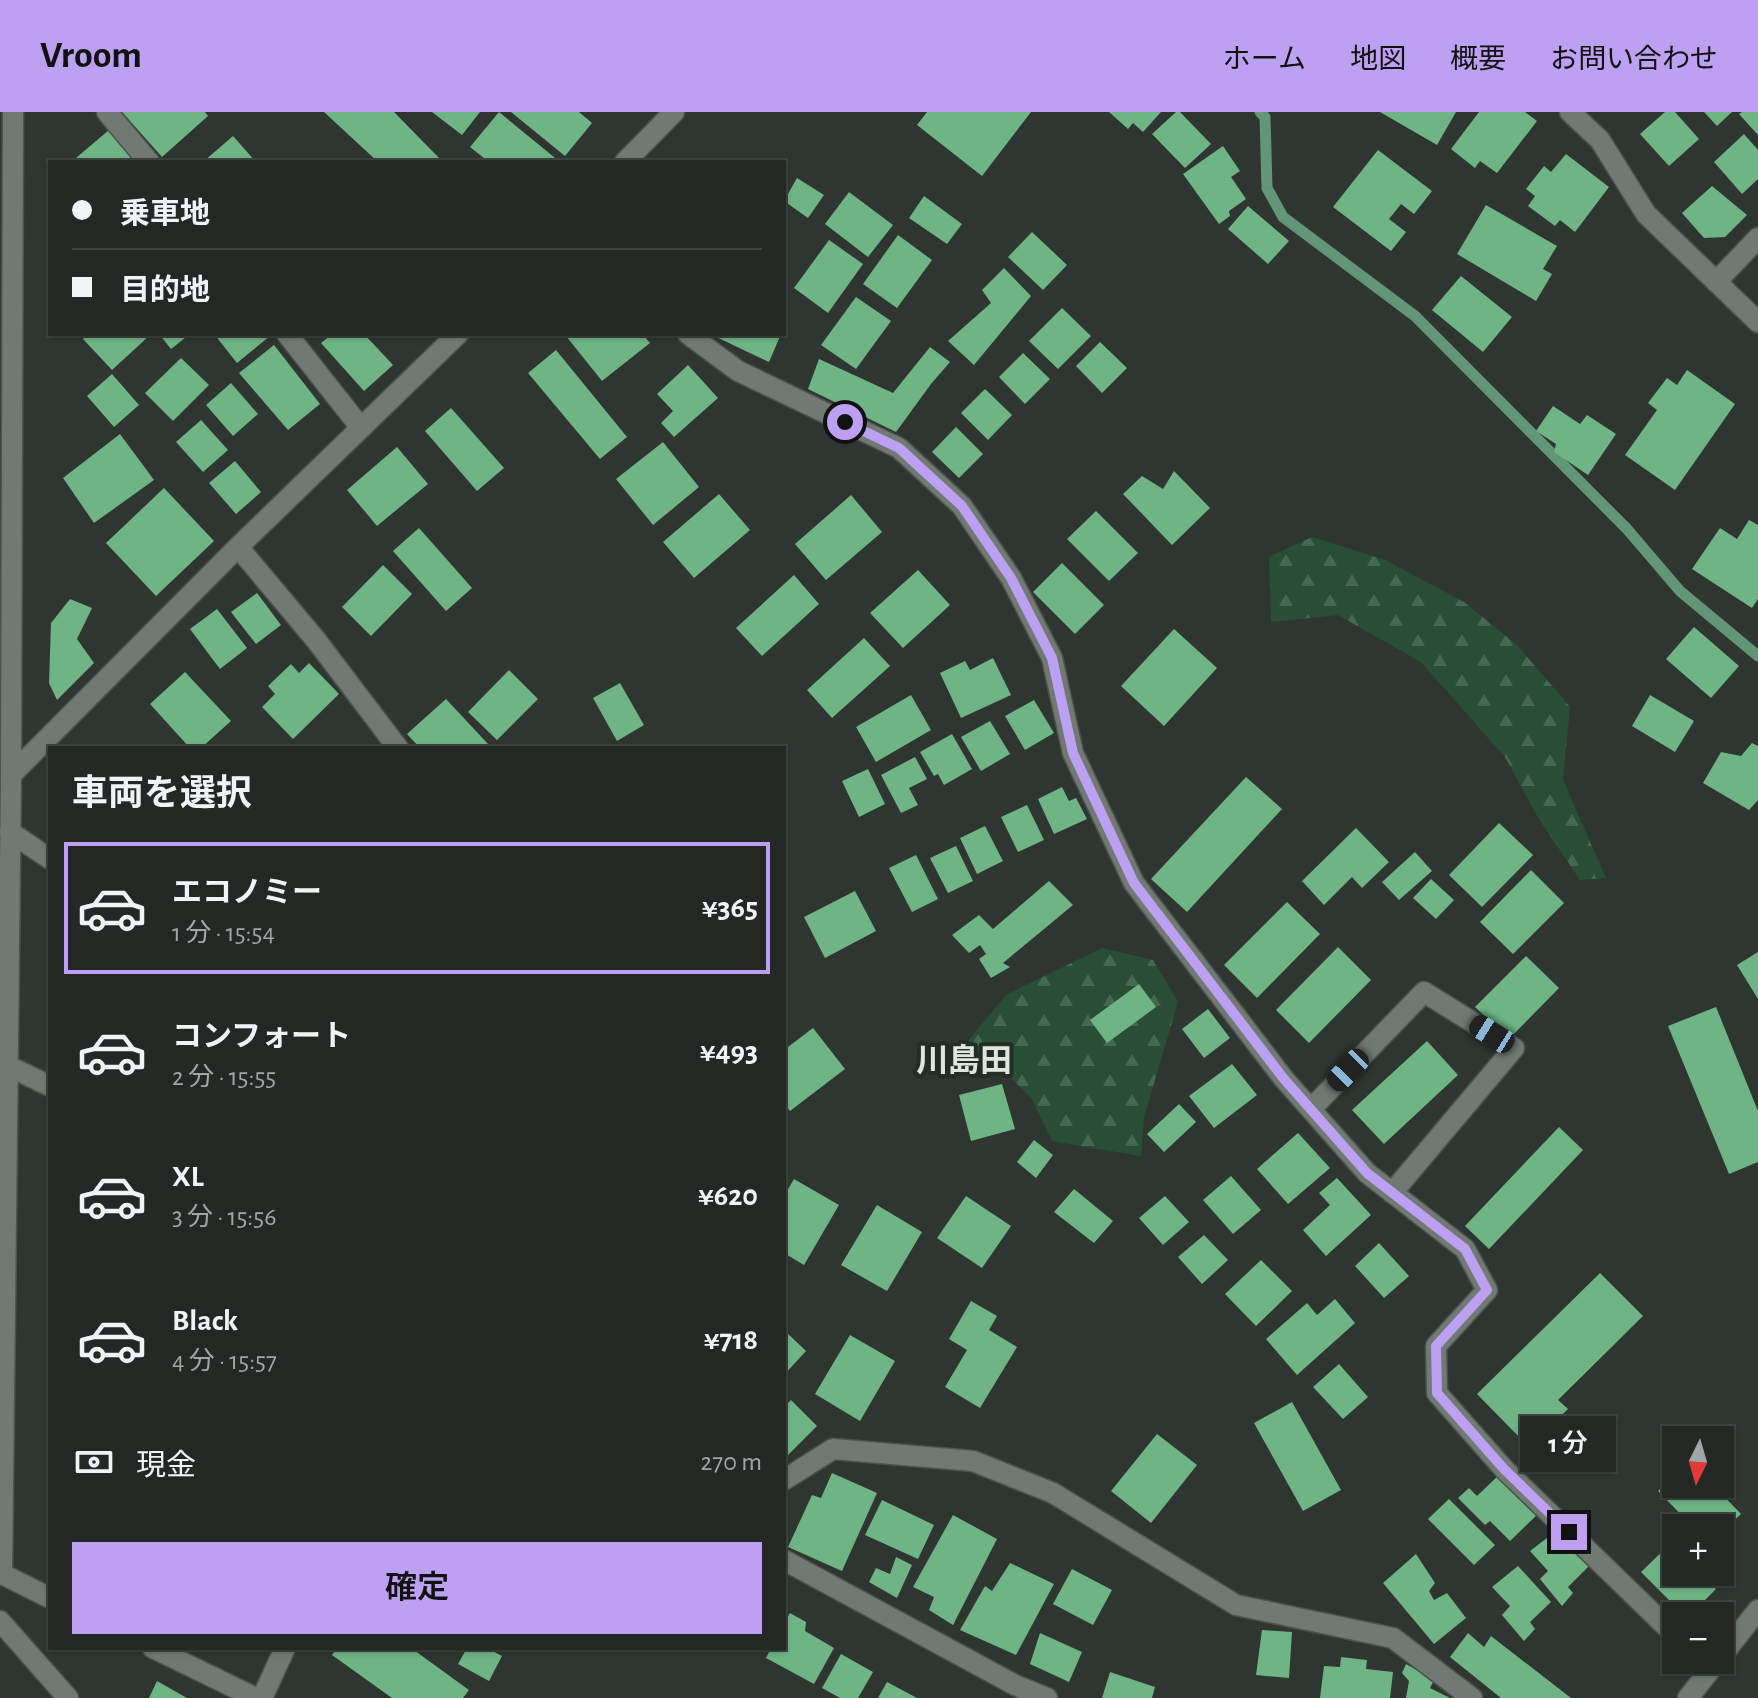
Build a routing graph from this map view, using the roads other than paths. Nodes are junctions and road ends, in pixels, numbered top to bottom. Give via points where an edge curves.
1 (13, 112) edge
2 (107, 112) edge
3 (674, 112) edge
4 (1570, 112) edge
5 (147, 160) edge
6 (627, 160) edge
7 (1758, 238) edge
8 (1716, 282) junction
9 (1758, 322) edge
10 (289, 336) edge
11 (456, 336) edge
12 (691, 336) edge
13 (361, 428) junction
14 (238, 547) junction
15 (6, 589) edge
16 (396, 746) edge
17 (5, 780) edge
18 (10, 832) junction
19 (48, 858) edge
20 (6, 1065) junction
21 (48, 1085) edge
22 (1311, 1109) junction
23 (1392, 1193) junction
24 (786, 1479) edge
25 (786, 1561) edge
26 (1, 1578) edge
27 (48, 1597) edge
28 (1758, 1610) edge
29 (0, 1621) edge
30 (1662, 1622) edge
31 (1734, 1638) edge
32 (157, 1650) edge
33 (284, 1650) edge
34 (1705, 1674) edge
35 (68, 1698) edge
36 (259, 1698) edge
37 (1047, 1698) edge
38 (1472, 1698) edge
39 (1688, 1698) edge

1 - 15 street
2 - 5 street
3 - 6 street
4 - 8 street via 1600,140 1646,214
7 - 8 street
8 - 9 street
10 - 13 street
11 - 13 street
12 - 22 street via 738,371 899,448 962,506 1011,578 1052,658 1073,753 1134,883
13 - 14 street
14 - 16 street
14 - 17 street
15 - 17 street
17 - 18 street
18 - 19 street
18 - 20 street
20 - 21 street
20 - 26 street
22 - 23 street via 1367,1173
22 - 23 street via 1424,992 1514,1048
23 - 30 street via 1465,1249 1487,1290 1436,1346 1437,1393 1504,1469
24 - 38 street via 833,1449 973,1461 1053,1493 1236,1605 1393,1638
25 - 37 street
26 - 27 street
28 - 31 street
29 - 35 street
32 - 36 street
33 - 36 street
34 - 39 street

